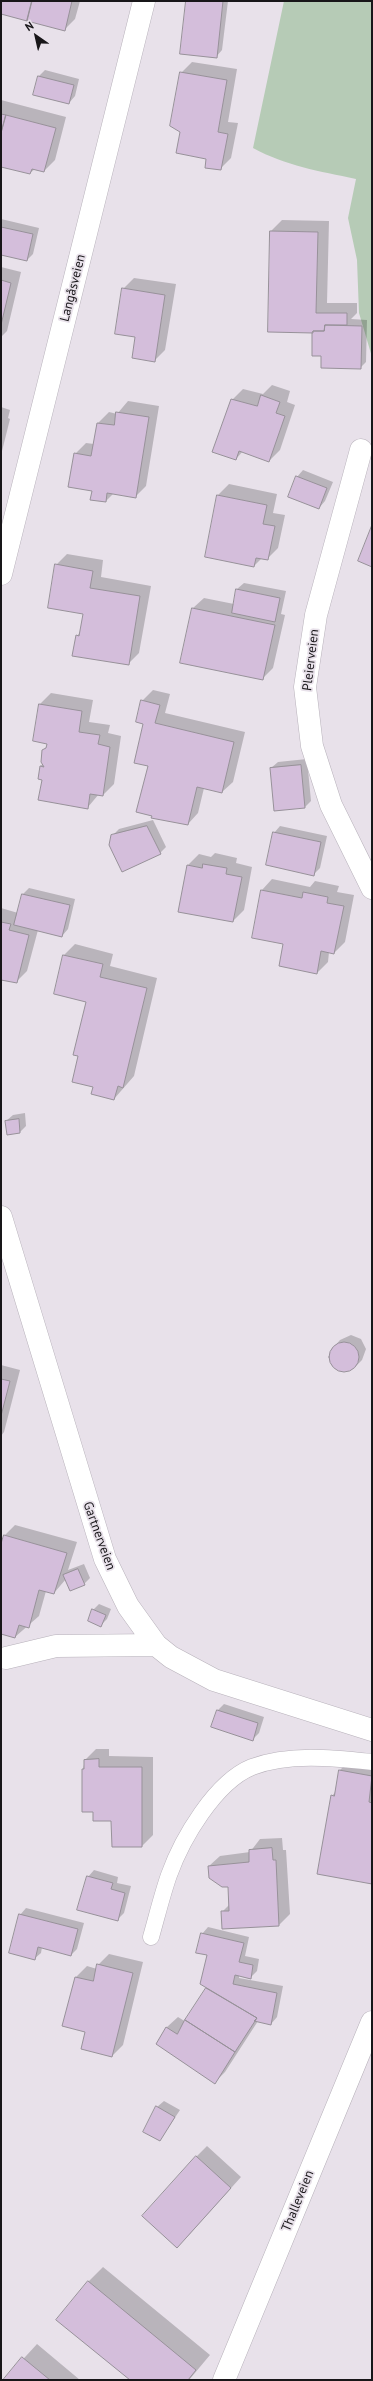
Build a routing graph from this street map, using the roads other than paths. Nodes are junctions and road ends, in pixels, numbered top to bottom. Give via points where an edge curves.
1 (144, 1) edge
2 (361, 450) dead end
3 (1, 574) edge
4 (372, 888) edge
5 (1, 1217) edge
6 (156, 1645) junction
7 (6, 1658) dead end
8 (372, 1730) edge
9 (372, 1762) edge
10 (151, 1937) dead end
11 (372, 2022) edge
12 (224, 2380) edge

1 - 3 street, Langåsveien
2 - 4 street, Pleierveien via 316,616 305,686 312,746 331,805
5 - 6 street, Gartnerveien via 105,1559 128,1606
6 - 7 street via 56,1646
6 - 8 street, Gartnerveien via 171,1657 214,1680
9 - 10 lane via 332,1758 289,1760 253,1767 239,1773 220,1791 184,1842 169,1875
11 - 12 street, Thalleveien

